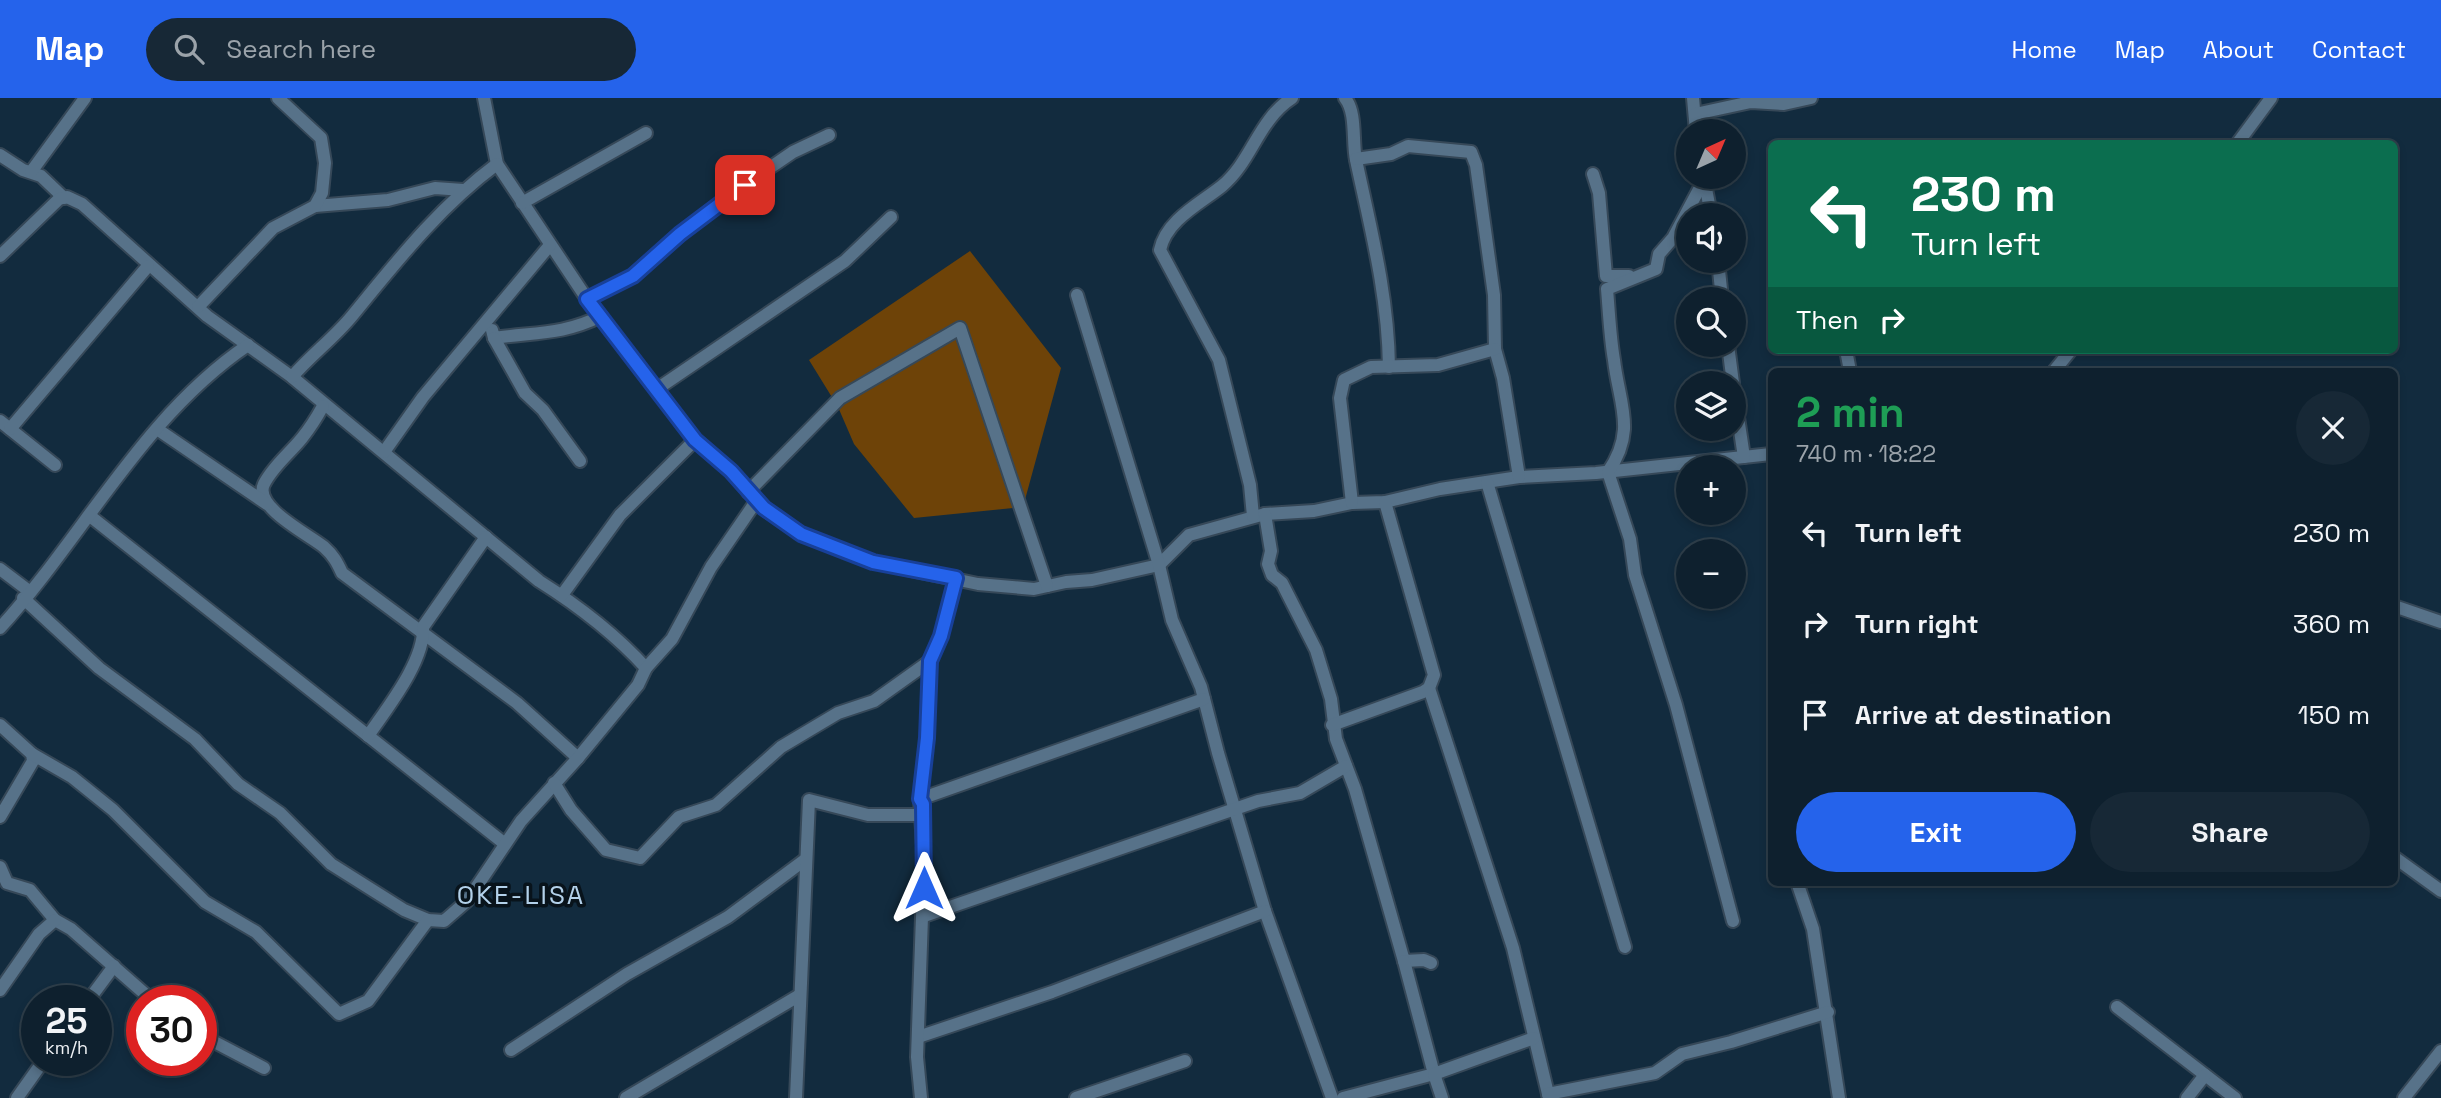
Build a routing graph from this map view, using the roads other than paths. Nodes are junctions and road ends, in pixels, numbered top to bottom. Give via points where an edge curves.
1 (85, 98) edge
2 (278, 98) edge
3 (484, 98) edge
4 (1292, 98) edge
5 (1345, 98) edge
6 (1693, 98) edge
7 (1811, 98) edge
8 (2271, 98) edge
9 (1695, 114) junction
10 (1695, 119) edge
11 (646, 133) dead end
12 (829, 135) dead end
13 (2240, 140) edge
14 (0, 155) edge
15 (1356, 159) junction
16 (497, 164) junction
17 (31, 172) junction
18 (1593, 174) dead end
19 (1698, 189) edge
20 (463, 190) junction
21 (64, 198) junction
22 (522, 203) junction
23 (315, 206) junction
24 (891, 217) dead end
25 (550, 245) junction
26 (0, 256) edge
27 (148, 266) junction
28 (1656, 269) junction
29 (1077, 295) dead end
30 (587, 299) junction
31 (198, 307) junction
32 (601, 316) junction
33 (489, 319) junction
34 (494, 338) junction
35 (248, 345) junction
36 (1494, 349) junction
37 (1389, 367) junction
38 (292, 377) junction
39 (657, 389) junction
40 (323, 406) junction
41 (5, 425) edge
42 (158, 429) junction
43 (695, 440) junction
44 (384, 452) junction
45 (1768, 454) edge
46 (1746, 457) edge
47 (580, 461) dead end
48 (1676, 464) edge
49 (55, 465) dead end
50 (1608, 472) junction
51 (1519, 478) junction
52 (1487, 482) junction
53 (752, 496) junction
54 (1385, 502) junction
55 (1352, 503) junction
56 (268, 504) junction
57 (1259, 515) junction
58 (90, 516) junction
59 (486, 537) junction
60 (1159, 565) junction
61 (0, 569) edge
62 (956, 578) junction
63 (1047, 586) junction
64 (26, 595) junction
65 (562, 595) junction
66 (2398, 607) edge
67 (2441, 622) edge
68 (0, 628) edge
69 (424, 635) junction
70 (930, 661) junction
71 (646, 668) junction
72 (1429, 688) junction
73 (1205, 699) junction
74 (0, 725) edge
75 (1332, 725) junction
76 (368, 736) junction
77 (32, 754) junction
78 (578, 758) junction
79 (1346, 765) junction
80 (554, 783) junction
81 (920, 799) junction
82 (1236, 809) junction
83 (923, 815) junction
84 (0, 817) edge
85 (505, 844) junction
86 (806, 859) junction
87 (2398, 860) edge
88 (0, 867) edge
89 (1798, 886) edge
90 (2441, 891) edge
91 (1265, 911) junction
92 (923, 916) junction
93 (55, 920) junction
94 (428, 920) junction
95 (1733, 921) dead end
96 (1625, 947) dead end
97 (1405, 961) junction
98 (1431, 964) dead end
99 (114, 966) junction
100 (100, 985) edge
101 (135, 985) edge
102 (0, 990) edge
103 (800, 995) junction
104 (2117, 1007) dead end
105 (1828, 1012) junction
106 (918, 1037) junction
107 (1534, 1038) junction
108 (217, 1043) edge
109 (511, 1050) dead end
110 (2440, 1055) edge
111 (1185, 1060) dead end
112 (264, 1068) dead end
113 (1434, 1074) junction
114 (2205, 1075) junction
115 (33, 1076) edge
116 (1116, 1091) edge
117 (1548, 1096) edge
118 (17, 1098) edge
119 (626, 1098) edge
120 (796, 1098) edge
121 (921, 1098) edge
122 (1076, 1098) edge
123 (1332, 1098) edge
124 (1343, 1098) edge
125 (1442, 1098) edge
126 (1839, 1098) edge
127 (2186, 1098) edge
128 (2235, 1098) edge
129 (2404, 1098) edge

1 - 17 street
2 - 23 street via 321,138 325,149 322,193
3 - 16 street
4 - 57 street via 1272,113 1229,178 1162,239 1160,250 1219,360
5 - 15 street via 1351,105
6 - 9 street
7 - 9 street via 1784,104 1751,102
8 - 13 street
9 - 10 street
11 - 22 street
12 - 30 street via 793,152 730,195 633,276
14 - 17 street
15 - 36 street via 1391,154 1408,146 1471,152 1494,295
15 - 37 street via 1379,254
16 - 20 street
16 - 22 street
17 - 21 street
18 - 28 street via 1606,276
19 - 28 street
20 - 23 street via 435,188 388,200
20 - 38 street via 392,265 330,341
21 - 26 street via 40,215
21 - 27 street via 82,204
22 - 25 street
23 - 31 street via 273,228
24 - 39 street via 845,261
25 - 30 street
25 - 33 street
27 - 31 street
27 - 41 street
28 - 50 street via 1607,289 1614,363 1626,410 1623,443
29 - 60 street
30 - 32 street
31 - 35 street
32 - 34 street via 564,332
32 - 39 street
33 - 34 street
33 - 44 street
34 - 47 street via 525,393
35 - 38 street
35 - 42 street via 210,373
36 - 37 street via 1438,365
36 - 51 street
37 - 55 street via 1353,373 1341,389
38 - 40 street
39 - 43 street
40 - 44 street
40 - 56 street via 268,478 262,495
41 - 49 street
42 - 56 street
42 - 58 street
43 - 53 street
43 - 65 street via 620,515
44 - 59 street
45 - 46 street
48 - 50 street
50 - 51 street
50 - 95 street
51 - 52 street
52 - 54 street
52 - 96 street
53 - 62 street via 801,534 832,547 873,562
53 - 63 street via 840,398 960,328
53 - 71 street via 672,639
54 - 55 street
54 - 72 street via 1434,675
55 - 57 street
56 - 69 street via 323,546 342,573
57 - 60 street via 1189,535
57 - 75 street via 1272,575 1282,583 1315,650 1331,699
58 - 64 street
58 - 76 street
59 - 65 street via 539,582
59 - 69 street via 423,627
60 - 63 street
60 - 73 street via 1172,620
61 - 64 street
62 - 63 street via 1034,589
62 - 70 street
64 - 68 street
64 - 94 street via 99,668 195,739 238,784 280,813 331,863 382,898
65 - 71 street
66 - 67 street
69 - 76 street via 407,678
69 - 78 street via 517,703
70 - 80 street via 874,701 838,713 789,742 716,805 679,817 640,858 606,850
70 - 81 street
71 - 78 street via 638,685
72 - 75 street
72 - 107 street via 1510,938
73 - 81 street
73 - 82 street
74 - 77 street
75 - 79 street
76 - 85 street
77 - 84 street via 30,768
77 - 94 street via 72,777 113,810 205,902 256,932 339,1014 368,1001
78 - 80 street
79 - 82 street via 1300,793
79 - 97 street
80 - 85 street
81 - 83 street
82 - 91 street
82 - 92 street
83 - 86 street via 868,815 809,800
83 - 92 street
85 - 94 street via 467,901 444,921
86 - 103 street
86 - 109 street via 728,917 627,974
87 - 90 street
88 - 93 street via 7,883 30,890
89 - 105 street via 1813,929
91 - 106 street
91 - 123 street
92 - 106 street
93 - 99 street
93 - 102 street via 39,934
97 - 98 street
97 - 113 street
99 - 100 street
99 - 101 street
103 - 119 street
103 - 120 street
104 - 114 street
105 - 117 street via 1682,1054 1655,1073
105 - 126 street
106 - 121 street
107 - 113 street
107 - 117 street
108 - 112 street
110 - 129 street
111 - 116 street
113 - 124 street
113 - 125 street
114 - 127 street
114 - 128 street
115 - 118 street
116 - 122 street

